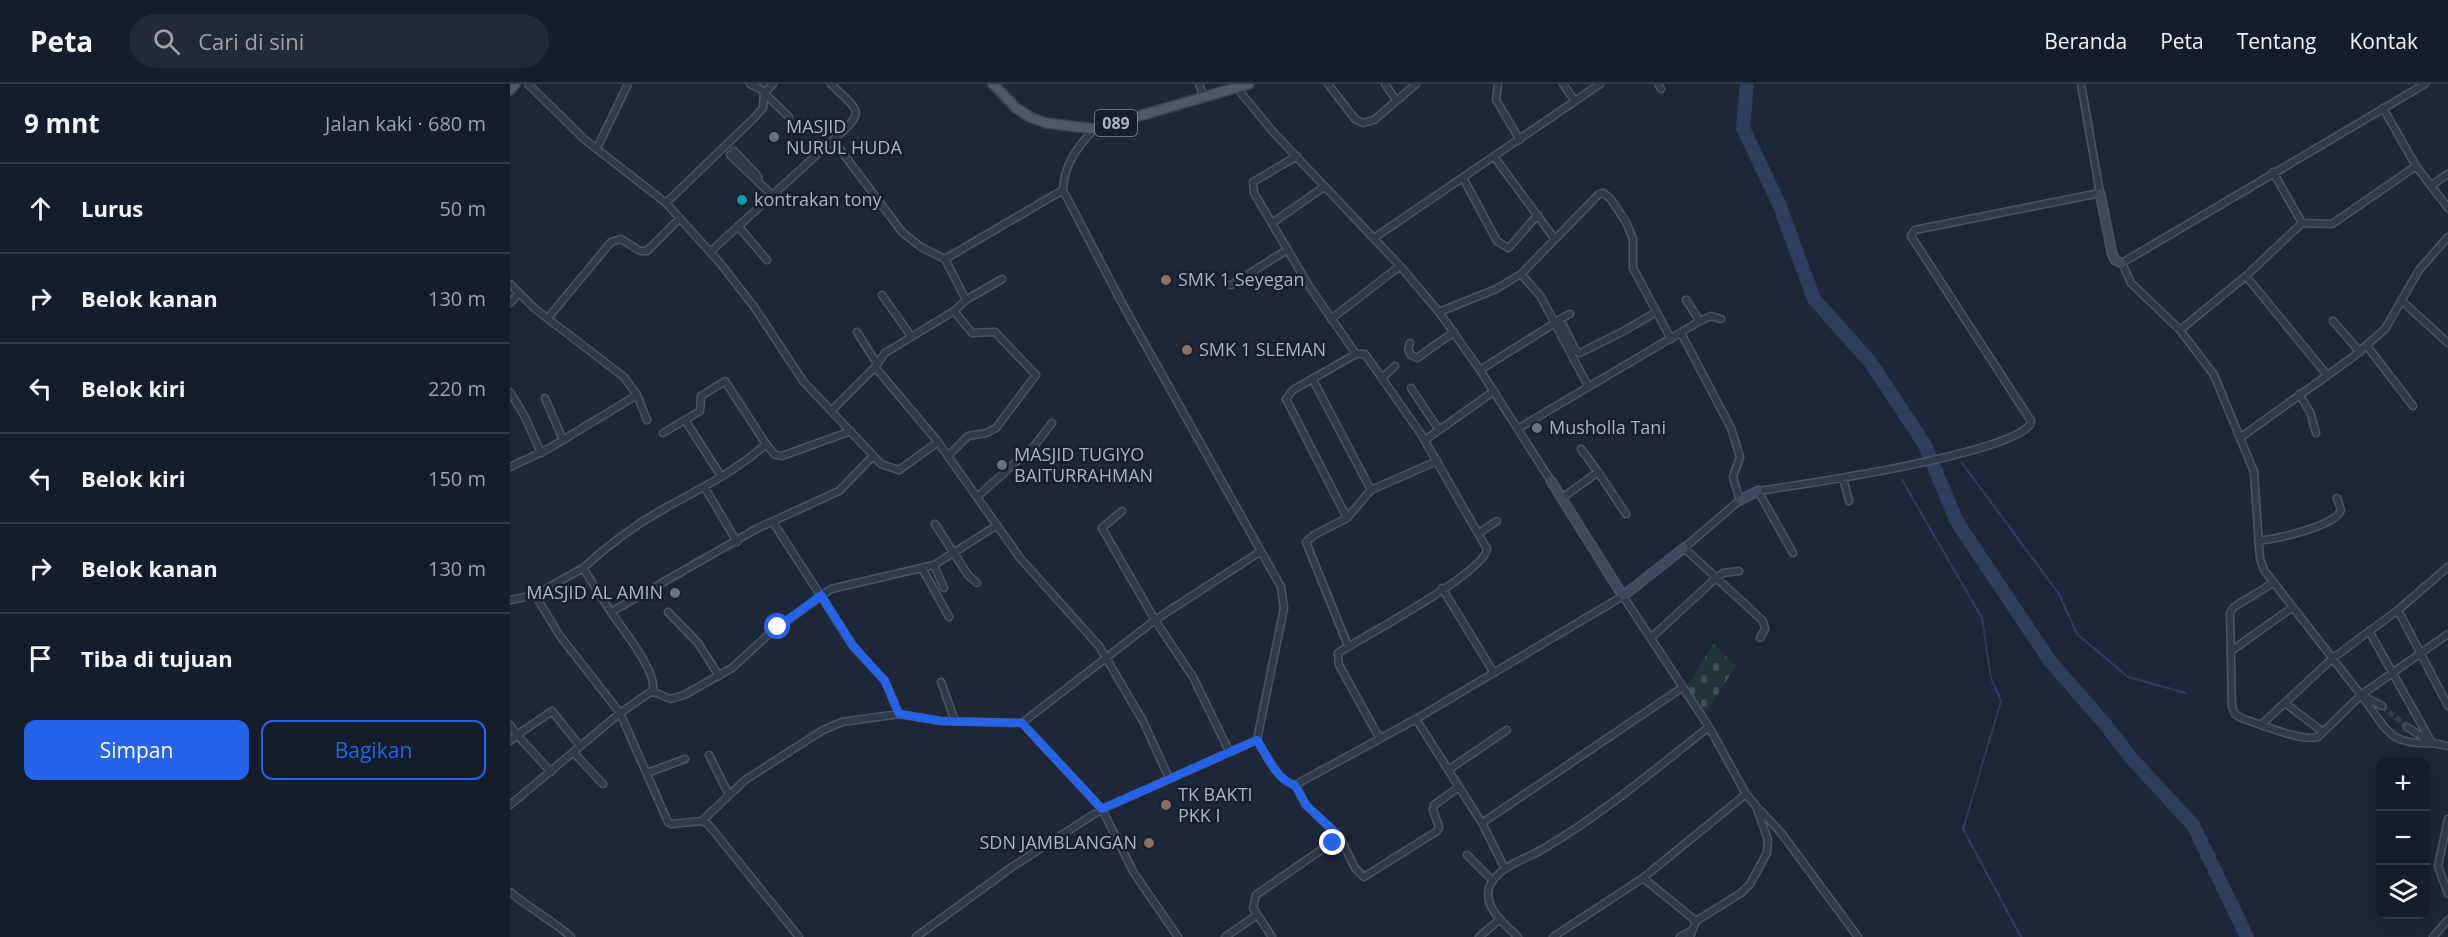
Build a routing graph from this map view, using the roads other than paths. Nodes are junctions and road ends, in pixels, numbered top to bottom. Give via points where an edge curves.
1 (515, 84) edge
2 (528, 84) edge
3 (628, 84) edge
4 (750, 84) edge
5 (773, 84) edge
6 (831, 84) edge
7 (993, 84) edge
8 (1199, 84) edge
9 (1249, 84) edge
10 (1328, 84) edge
11 (1385, 84) edge
12 (1416, 84) edge
13 (1498, 84) edge
14 (1563, 84) edge
15 (1600, 84) edge
16 (2081, 84) edge
17 (2426, 84) edge
18 (1237, 88) junction
19 (510, 90) edge
20 (764, 93) junction
21 (1204, 97) junction
22 (1396, 100) junction
23 (1575, 101) junction
24 (2383, 108) junction
25 (789, 117) dead end
26 (1094, 129) junction
27 (833, 140) junction
28 (1520, 140) junction
29 (597, 148) junction
30 (732, 153) dead end
31 (1297, 156) junction
32 (1495, 158) junction
33 (2416, 166) junction
34 (2273, 172) junction
35 (2448, 174) edge
36 (1463, 178) junction
37 (2432, 185) junction
38 (1324, 187) junction
39 (1063, 190) junction
40 (2100, 193) junction
41 (772, 195) junction
42 (666, 203) junction
43 (2448, 208) edge
44 (1538, 215) junction
45 (680, 218) junction
46 (1272, 223) junction
47 (2302, 223) junction
48 (738, 226) junction
49 (2448, 237) edge
50 (1374, 238) junction
51 (1554, 238) junction
52 (1287, 250) junction
53 (710, 252) junction
54 (945, 259) junction
55 (767, 260) dead end
56 (2122, 263) junction
57 (1400, 266) junction
58 (1521, 274) junction
59 (2246, 276) junction
60 (1002, 279) dead end
61 (510, 284) edge
62 (1232, 285) dead end
63 (519, 293) junction
64 (882, 295) dead end
65 (966, 300) junction
66 (1686, 300) dead end
67 (2402, 301) junction
68 (510, 303) edge
69 (954, 311) junction
70 (1439, 312) junction
71 (1656, 312) junction
72 (1570, 314) dead end
73 (548, 318) junction
74 (1331, 319) junction
75 (1721, 319) dead end
76 (1700, 321) junction
77 (2333, 321) dead end
78 (1555, 322) junction
79 (2180, 330) junction
80 (857, 332) dead end
81 (1454, 332) junction
82 (1681, 333) junction
83 (911, 336) junction
84 (1671, 339) junction
85 (1410, 343) dead end
86 (2448, 343) edge
87 (2367, 346) junction
88 (2360, 352) junction
89 (1356, 354) junction
90 (875, 365) junction
91 (1395, 366) dead end
92 (1480, 369) junction
93 (2327, 375) junction
94 (1382, 378) junction
95 (1313, 380) junction
96 (1588, 386) junction
97 (1411, 388) dead end
98 (1494, 391) junction
99 (510, 392) edge
100 (2299, 394) junction
101 (637, 395) junction
102 (544, 398) dead end
103 (2413, 406) dead end
104 (832, 410) junction
105 (647, 420) dead end
106 (686, 420) junction
107 (1052, 423) dead end
108 (1519, 428) junction
109 (1439, 430) junction
110 (851, 431) junction
111 (2316, 432) dead end
112 (663, 433) dead end
113 (2241, 437) junction
114 (563, 440) junction
115 (1425, 440) junction
116 (938, 442) junction
117 (766, 444) junction
118 (1581, 449) dead end
119 (541, 453) junction
120 (949, 455) junction
121 (873, 456) junction
122 (1437, 461) junction
123 (510, 467) edge
124 (1598, 472) junction
125 (721, 476) junction
126 (1843, 478) junction
127 (1551, 481) joint
128 (705, 488) junction
129 (1371, 490) junction
130 (1758, 491) junction
131 (978, 497) junction
132 (1562, 498) junction
133 (2337, 498) dead end
134 (1740, 500) junction
135 (1849, 501) dead end
136 (1122, 511) dead end
137 (1626, 514) dead end
138 (1347, 518) junction
139 (1497, 521) dead end
140 (773, 522) junction
141 (935, 524) dead end
142 (996, 526) junction
143 (1479, 533) junction
144 (2258, 541) junction
145 (737, 542) junction
146 (1684, 548) junction
147 (1261, 550) junction
148 (1793, 553) dead end
149 (954, 554) junction
150 (934, 565) junction
151 (2448, 567) edge
152 (583, 568) junction
153 (922, 568) junction
154 (1739, 571) dead end
155 (1716, 578) junction
156 (978, 583) dead end
157 (2273, 583) junction
158 (944, 588) dead end
159 (1442, 588) junction
160 (535, 595) junction
161 (821, 595) junction
162 (1623, 596) junction
163 (510, 601) edge
164 (2293, 607) junction
165 (2398, 610) junction
166 (611, 612) junction
167 (668, 612) dead end
168 (949, 617) dead end
169 (1155, 620) junction
170 (2369, 632) junction
171 (2448, 634) edge
172 (1652, 637) junction
173 (1760, 638) dead end
174 (1348, 646) junction
175 (2231, 651) junction
176 (2420, 654) junction
177 (1104, 658) junction
178 (2332, 658) junction
179 (2394, 672) junction
180 (1494, 673) junction
181 (719, 676) junction
182 (941, 682) dead end
183 (1683, 687) junction
184 (652, 691) junction
185 (2361, 695) junction
186 (2285, 703) junction
187 (2382, 706) tunnel mouth
188 (2448, 706) edge
189 (620, 713) junction
190 (899, 714) junction
191 (1416, 719) junction
192 (955, 721) junction
193 (1022, 723) junction
194 (2262, 724) junction
195 (510, 725) edge
196 (1709, 727) junction
197 (2408, 727) tunnel mouth
198 (1507, 730) dead end
199 (2323, 732) junction
200 (517, 735) junction
201 (1380, 739) junction
202 (1257, 740) junction
203 (510, 741) edge
204 (2432, 743) junction
205 (580, 746) junction
206 (2448, 746) edge
207 (1229, 751) junction
208 (574, 753) junction
209 (708, 755) dead end
210 (685, 759) dead end
211 (1448, 770) junction
212 (551, 772) junction
213 (647, 773) junction
214 (1170, 778) junction
215 (603, 784) dead end
216 (1295, 785) junction
217 (1459, 787) junction
218 (1746, 794) junction
219 (729, 795) junction
220 (510, 805) edge
221 (1756, 806) junction
222 (1102, 809) junction
223 (2448, 819) edge
224 (702, 821) junction
225 (1482, 824) junction
226 (1340, 837) junction
227 (1467, 855) dead end
228 (1505, 869) junction
229 (1643, 878) junction
230 (1493, 880) junction
231 (510, 892) edge
232 (2448, 894) edge
233 (1257, 915) junction
234 (1499, 920) junction
235 (2448, 920) edge
236 (1696, 921) junction
237 (1690, 934) edge
238 (571, 937) edge
239 (799, 937) edge
240 (916, 937) edge
241 (1178, 937) edge
242 (1225, 937) edge
243 (1272, 937) edge
244 (1479, 937) edge
245 (1518, 937) edge
246 (1553, 937) edge
247 (1680, 937) edge
248 (1858, 937) edge
249 (2433, 937) edge

1 - 19 main road
2 - 29 street
3 - 29 street
4 - 20 street
5 - 20 street
6 - 27 street via 858,114
7 - 26 main road, 089 via 1030,117
8 - 21 street
9 - 18 main road, 089
10 - 22 street via 1363,123 1374,120
11 - 22 street
12 - 22 street
13 - 28 street via 1496,100
14 - 23 street
15 - 23 street
16 - 40 street
17 - 24 street
18 - 21 main road, 089
18 - 31 street
20 - 25 street
20 - 42 street via 763,108
21 - 26 main road, 089
23 - 28 street
24 - 33 street
24 - 34 street
26 - 39 street via 1070,159
27 - 41 street
27 - 54 street via 902,232
28 - 32 street
29 - 42 street
30 - 41 street
31 - 38 street
31 - 46 street via 1252,185
32 - 36 street
32 - 44 street
33 - 37 street
33 - 47 street via 2332,224
34 - 47 street
34 - 56 street
35 - 37 street
36 - 44 street via 1503,246 1513,245 1519,233
36 - 50 street
37 - 43 street
38 - 46 street
38 - 50 street
39 - 54 street
39 - 147 street
40 - 56 street via 2112,253
40 - 126 street via 1912,232 2031,421 2027,428 1987,446
41 - 48 street
42 - 45 street
44 - 51 street
45 - 53 street
45 - 73 street via 647,251 621,239 611,242
46 - 52 street
47 - 59 street
48 - 53 street
48 - 55 street
49 - 67 street via 2419,270
50 - 57 street
51 - 58 street
51 - 71 street via 1599,194 1607,195 1630,231 1633,268
52 - 62 street
52 - 74 street
53 - 104 street via 755,308 803,381
54 - 65 street
56 - 79 street via 2131,283
57 - 70 street
57 - 74 street
58 - 70 street via 1496,289
58 - 78 street via 1541,297
59 - 79 street
59 - 93 street
60 - 65 street
61 - 63 street
63 - 68 street
63 - 73 street
64 - 83 street
65 - 69 street
66 - 76 street
67 - 86 street
67 - 87 street via 2385,329
69 - 83 street
69 - 120 street via 972,333 995,332 1036,375 996,428 968,436
70 - 81 street
71 - 78 street via 1580,353 1563,325
71 - 84 street
72 - 78 street
73 - 101 street via 624,377
74 - 89 street
75 - 76 street via 1711,316
76 - 82 street
77 - 88 street
78 - 92 street
78 - 96 street
79 - 113 street via 2207,363
80 - 90 street
81 - 85 street via 1417,358 1411,355
81 - 92 street
82 - 84 street
82 - 134 street via 1731,428 1740,458 1733,477
83 - 90 street via 885,353
84 - 96 street
87 - 88 street
87 - 103 street
88 - 93 street
89 - 94 street via 1365,354
89 - 95 street
90 - 104 street
90 - 116 street
91 - 94 street
92 - 98 street
93 - 100 street
94 - 115 street
95 - 129 street
95 - 138 street via 1293,390 1286,402
96 - 108 street
97 - 109 street
98 - 108 street
98 - 109 street
99 - 119 street
100 - 111 street
100 - 113 street
101 - 105 street
101 - 114 street
102 - 114 street
104 - 110 street
106 - 112 street
106 - 117 street via 700,411 700,396 725,381
106 - 125 street
107 - 131 street via 1035,445
108 - 127 street
109 - 115 street
110 - 117 street via 782,456
110 - 121 street
113 - 144 street via 2257,484
114 - 119 street
115 - 122 street
116 - 120 street
116 - 121 street via 899,470 888,468
117 - 125 street
118 - 124 street
119 - 123 street
120 - 131 street
121 - 140 street via 839,491
122 - 129 street
122 - 143 street
124 - 132 street
124 - 137 street
125 - 128 street
126 - 130 street
126 - 135 street
127 - 132 street
128 - 145 street
128 - 152 street via 618,537
129 - 138 street
130 - 134 street
130 - 148 street
131 - 142 street
132 - 162 street
133 - 144 street via 2340,510 2335,518 2297,533
134 - 146 street
136 - 169 street via 1102,528
138 - 174 street via 1306,542
139 - 143 street
140 - 145 street
140 - 161 street
141 - 149 street
142 - 149 street
142 - 177 street via 1052,597 1089,633
143 - 159 street via 1487,549 1484,560
144 - 157 street via 2260,559
145 - 166 street
146 - 155 street
146 - 162 street
147 - 169 street
147 - 202 street via 1281,587 1284,608
149 - 150 street
149 - 156 street
150 - 153 street
150 - 158 street
151 - 165 street
152 - 160 street
152 - 166 street
153 - 161 street via 842,584
153 - 168 street
154 - 155 street
155 - 172 street
155 - 173 street via 1763,621 1765,629
157 - 164 street
157 - 175 street via 2230,613
159 - 174 street
159 - 180 street
160 - 163 street
160 - 189 street via 560,636
161 - 181 street
161 - 190 street via 853,646 885,681
162 - 172 street
162 - 180 street
164 - 175 street
164 - 178 street
165 - 170 street
165 - 176 street
166 - 184 street via 643,658 654,680
167 - 181 street via 698,643
169 - 177 street
169 - 207 street via 1193,677
170 - 178 street
170 - 179 street
171 - 176 street
172 - 183 street
174 - 201 street via 1338,653 1337,659
175 - 194 street via 2235,714
176 - 179 street
176 - 188 street
177 - 193 street
177 - 214 street via 1143,721
178 - 185 street
178 - 186 street
179 - 185 street
179 - 204 street
180 - 191 street
181 - 184 street via 674,699
182 - 192 street
183 - 196 street
183 - 225 street
184 - 189 street
185 - 187 street
185 - 199 street
185 - 204 street via 2393,738 2410,744
186 - 194 street
186 - 199 street
189 - 205 street
189 - 213 street
190 - 192 street
190 - 219 street via 851,720 823,730 745,780
191 - 201 street
191 - 211 street
192 - 193 street
193 - 222 street
194 - 199 street via 2310,739
195 - 200 street
196 - 218 street
196 - 228 street via 1586,823
197 - 204 street
198 - 211 street
200 - 203 street
200 - 205 street via 552,711
200 - 212 street
201 - 216 street
202 - 207 street
202 - 216 street via 1279,774
204 - 206 street
205 - 208 street
207 - 214 street
208 - 212 street
208 - 215 street
209 - 219 street
210 - 213 street
211 - 217 street
212 - 220 street
213 - 224 street via 668,822
214 - 222 street
216 - 226 street via 1306,805
217 - 225 street
217 - 226 street via 1434,805 1437,831 1364,877 1355,868
218 - 221 street
218 - 229 street
219 - 224 street
221 - 236 street via 1768,840 1760,868 1741,893
221 - 248 street via 1782,834
222 - 240 street via 1012,867
222 - 241 street via 1134,873
223 - 232 street via 2438,866
224 - 239 street via 714,828
225 - 228 street
226 - 233 street via 1256,895 1253,908
227 - 230 street
228 - 230 street
229 - 236 street
229 - 246 street
230 - 234 street via 1488,899
231 - 238 street
233 - 242 street
233 - 243 street
234 - 244 street
234 - 245 street
235 - 249 street
236 - 237 street
237 - 247 street

